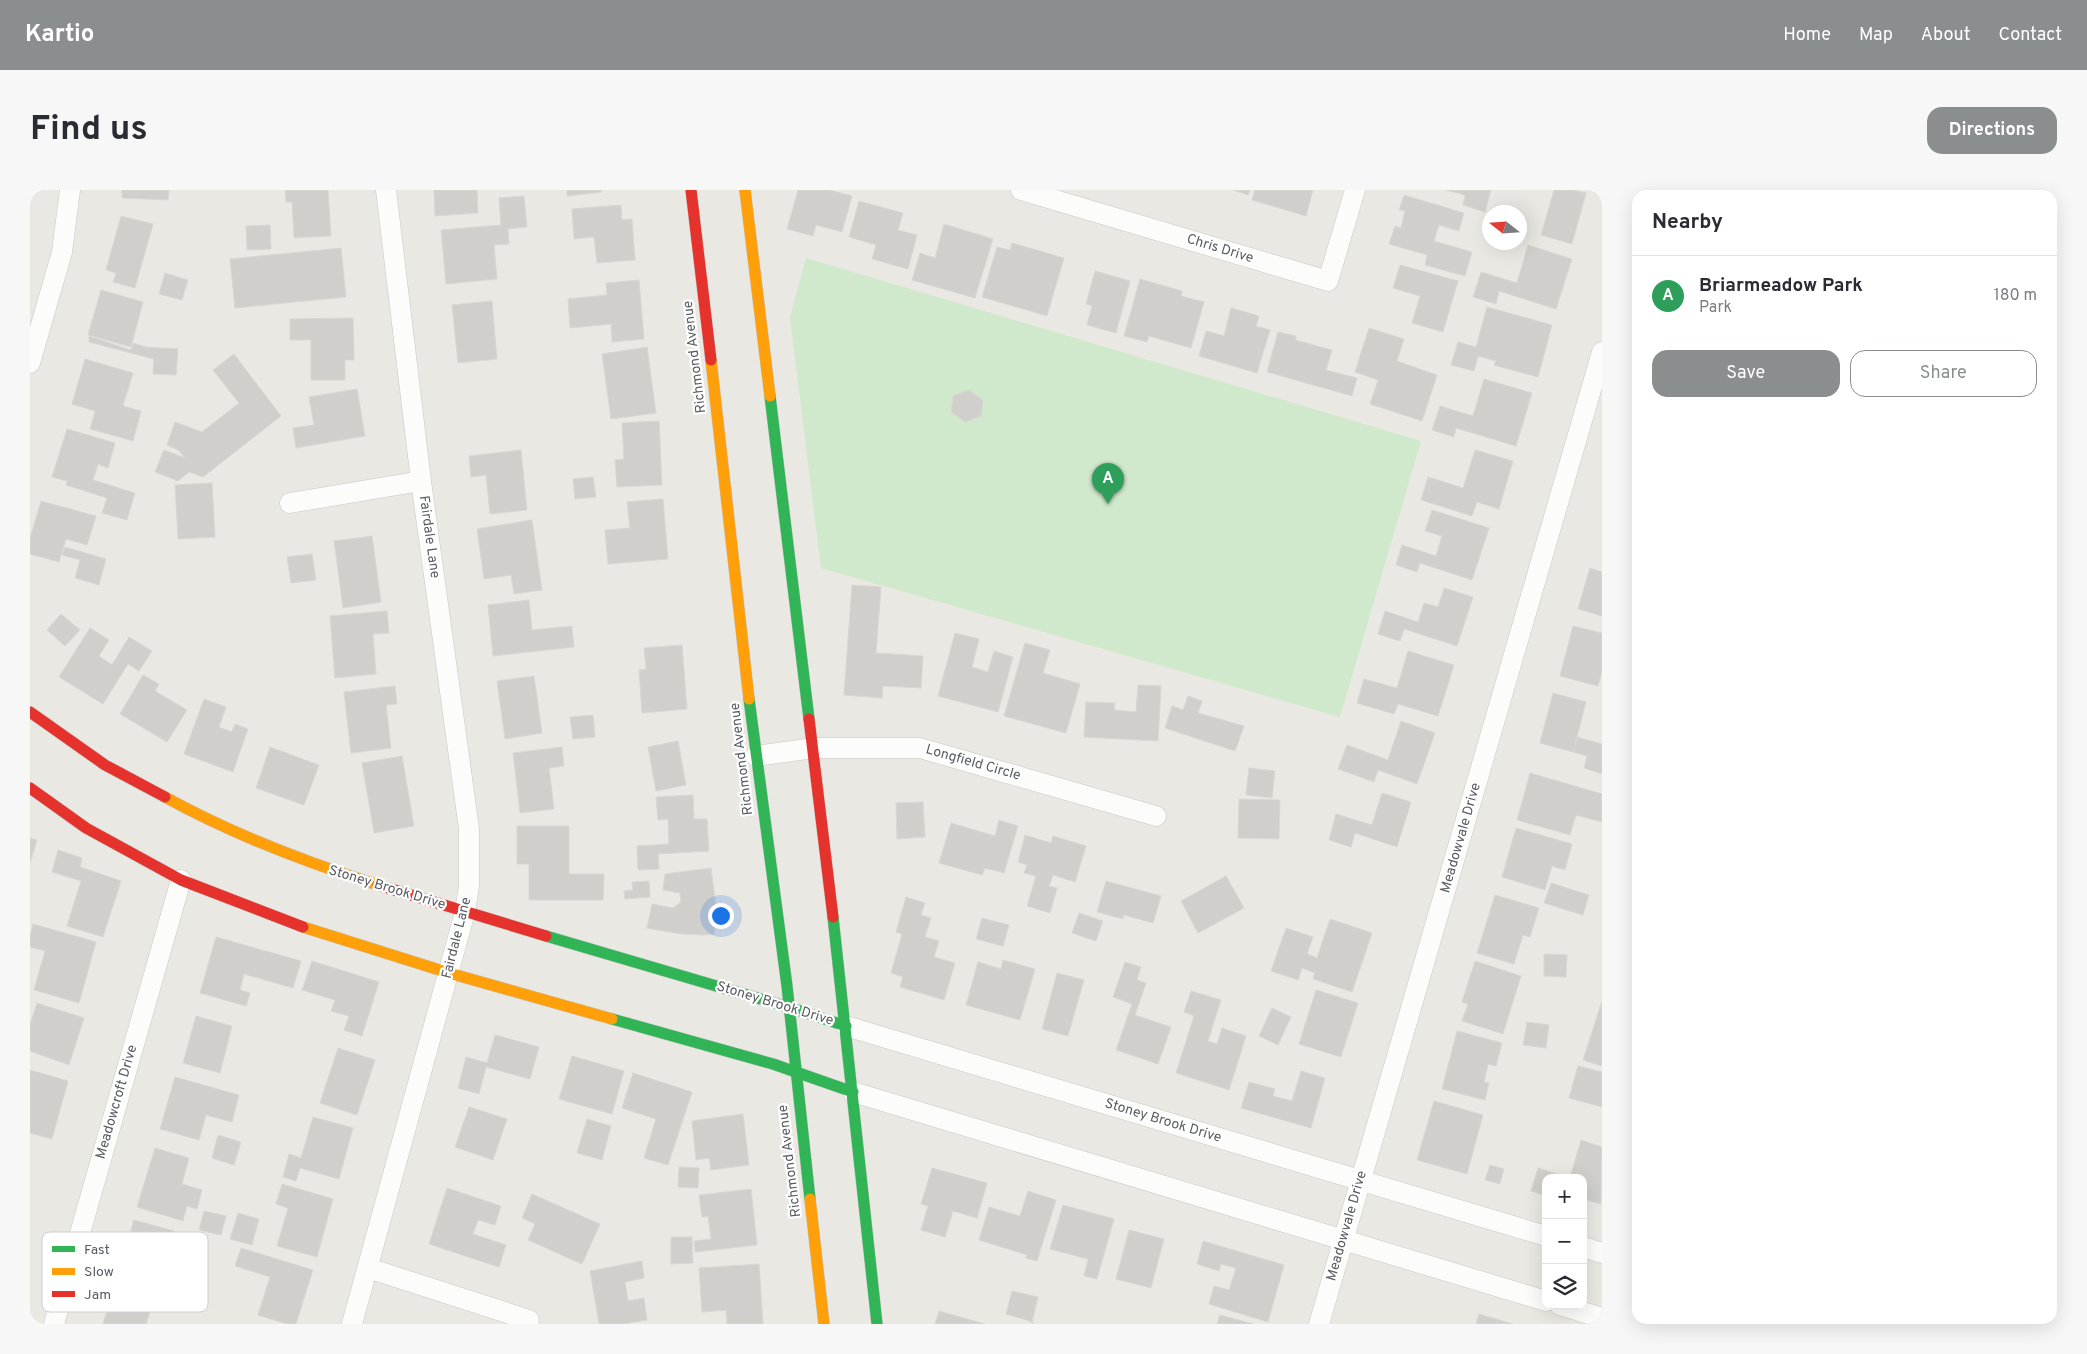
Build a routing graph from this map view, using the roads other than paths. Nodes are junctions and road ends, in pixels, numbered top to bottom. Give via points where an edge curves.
1 (70, 190) edge
2 (386, 190) edge
3 (691, 190) edge
4 (745, 190) edge
5 (1022, 190) edge
6 (1355, 190) edge
7 (1602, 352) edge
8 (30, 363) edge
9 (421, 481) junction
10 (290, 503) dead end
11 (30, 712) edge
12 (814, 748) junction
13 (756, 756) junction
14 (30, 788) edge
15 (1156, 816) dead end
16 (181, 880) junction
17 (465, 912) junction
18 (449, 973) junction
19 (788, 1007) junction
20 (846, 1026) junction
21 (796, 1072) junction
22 (853, 1092) junction
23 (1360, 1180) junction
24 (80, 1232) edge
25 (1542, 1235) edge
26 (1343, 1240) junction
27 (1587, 1248) edge
28 (1602, 1253) edge
29 (368, 1268) junction
30 (1542, 1300) edge
31 (1573, 1309) edge
32 (1602, 1318) edge
33 (529, 1320) dead end
34 (352, 1324) edge
35 (824, 1324) edge
36 (877, 1324) edge
37 (1319, 1324) edge

1 - 8 street via 62,252
2 - 9 street, Fairdale Lane
3 - 13 main road, Richmond Avenue
4 - 12 main road
5 - 6 street, Chris Drive via 1328,281
7 - 23 street, Meadowvale Drive
9 - 10 street, Fairdale Lane
9 - 17 street, Fairdale Lane via 469,829 469,886
11 - 17 main road, Stoney Brook Drive via 105,765 201,817 320,867
12 - 13 street, Longfield Circle
12 - 15 street, Longfield Circle via 920,748
12 - 20 main road
13 - 19 main road, Richmond Avenue
14 - 16 main road via 86,828
16 - 18 main road via 299,926
16 - 24 street, Meadowcroft Drive
17 - 18 street, Fairdale Lane
17 - 19 main road, Stoney Brook Drive
18 - 21 main road
18 - 29 street, Fairdale Lane
19 - 20 main road, Stoney Brook Drive
19 - 21 main road, Richmond Avenue
20 - 22 main road
20 - 23 street, Stoney Brook Drive
21 - 22 main road
21 - 35 main road, Richmond Avenue
22 - 26 street
22 - 36 main road
23 - 25 street, Stoney Brook Drive
23 - 26 street, Meadowvale Drive
26 - 30 street
26 - 37 street, Meadowvale Drive
27 - 28 street
29 - 33 street
29 - 34 street, Fairdale Lane
31 - 32 street

